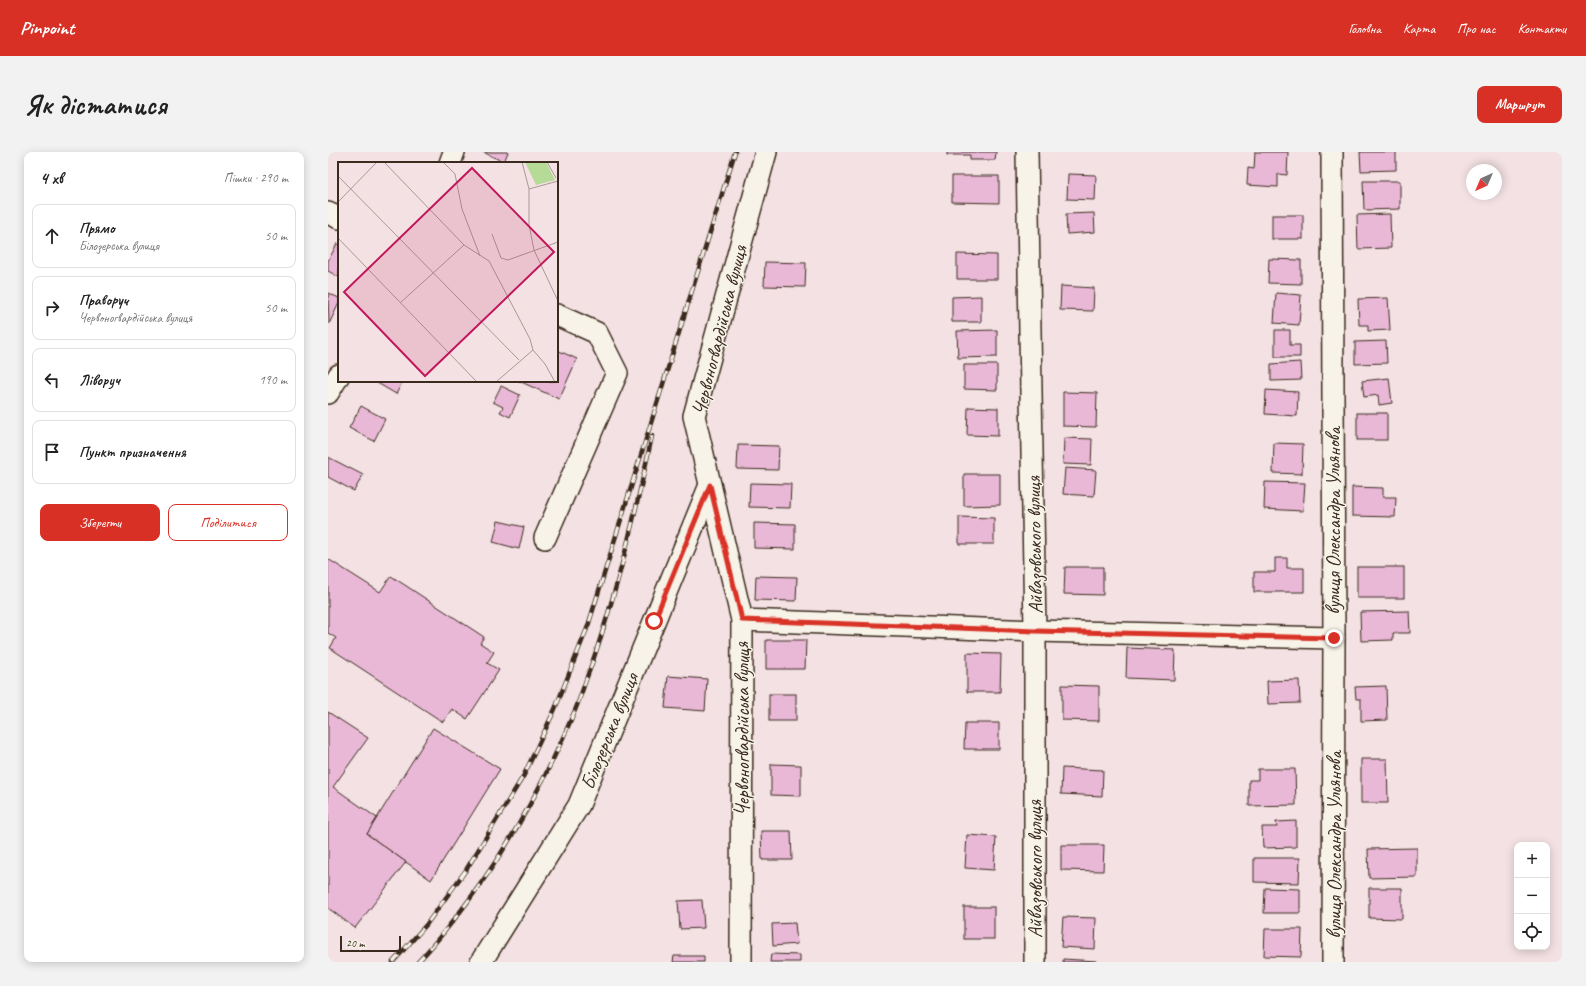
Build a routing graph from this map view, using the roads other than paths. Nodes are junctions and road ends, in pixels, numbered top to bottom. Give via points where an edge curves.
1 (454, 152) edge
2 (766, 152) edge
3 (1027, 152) edge
4 (1332, 152) edge
5 (450, 162) edge
6 (328, 213) edge
7 (338, 218) edge
8 (558, 315) edge
9 (338, 377) edge
10 (328, 393) edge
11 (710, 485) junction
12 (544, 538) dead end
13 (742, 620) junction
14 (1035, 631) junction
15 (1334, 638) junction
16 (481, 962) edge
17 (741, 962) edge
18 (1034, 962) edge
19 (1333, 962) edge

1 - 5 street
2 - 11 street, Червоногвардійська вулиця via 694,416
3 - 14 street, Айвазовського вулиця
4 - 15 street, вулиця Олександра Ульянова
6 - 7 street
8 - 12 street via 597,333 617,373
9 - 10 street
11 - 13 street, Червоногвардійська вулиця
11 - 16 street, Білозерська вулиця via 579,805
13 - 14 street
13 - 17 street, Червоногвардійська вулиця
14 - 15 street
14 - 18 street, Айвазовського вулиця
15 - 19 street, вулиця Олександра Ульянова

